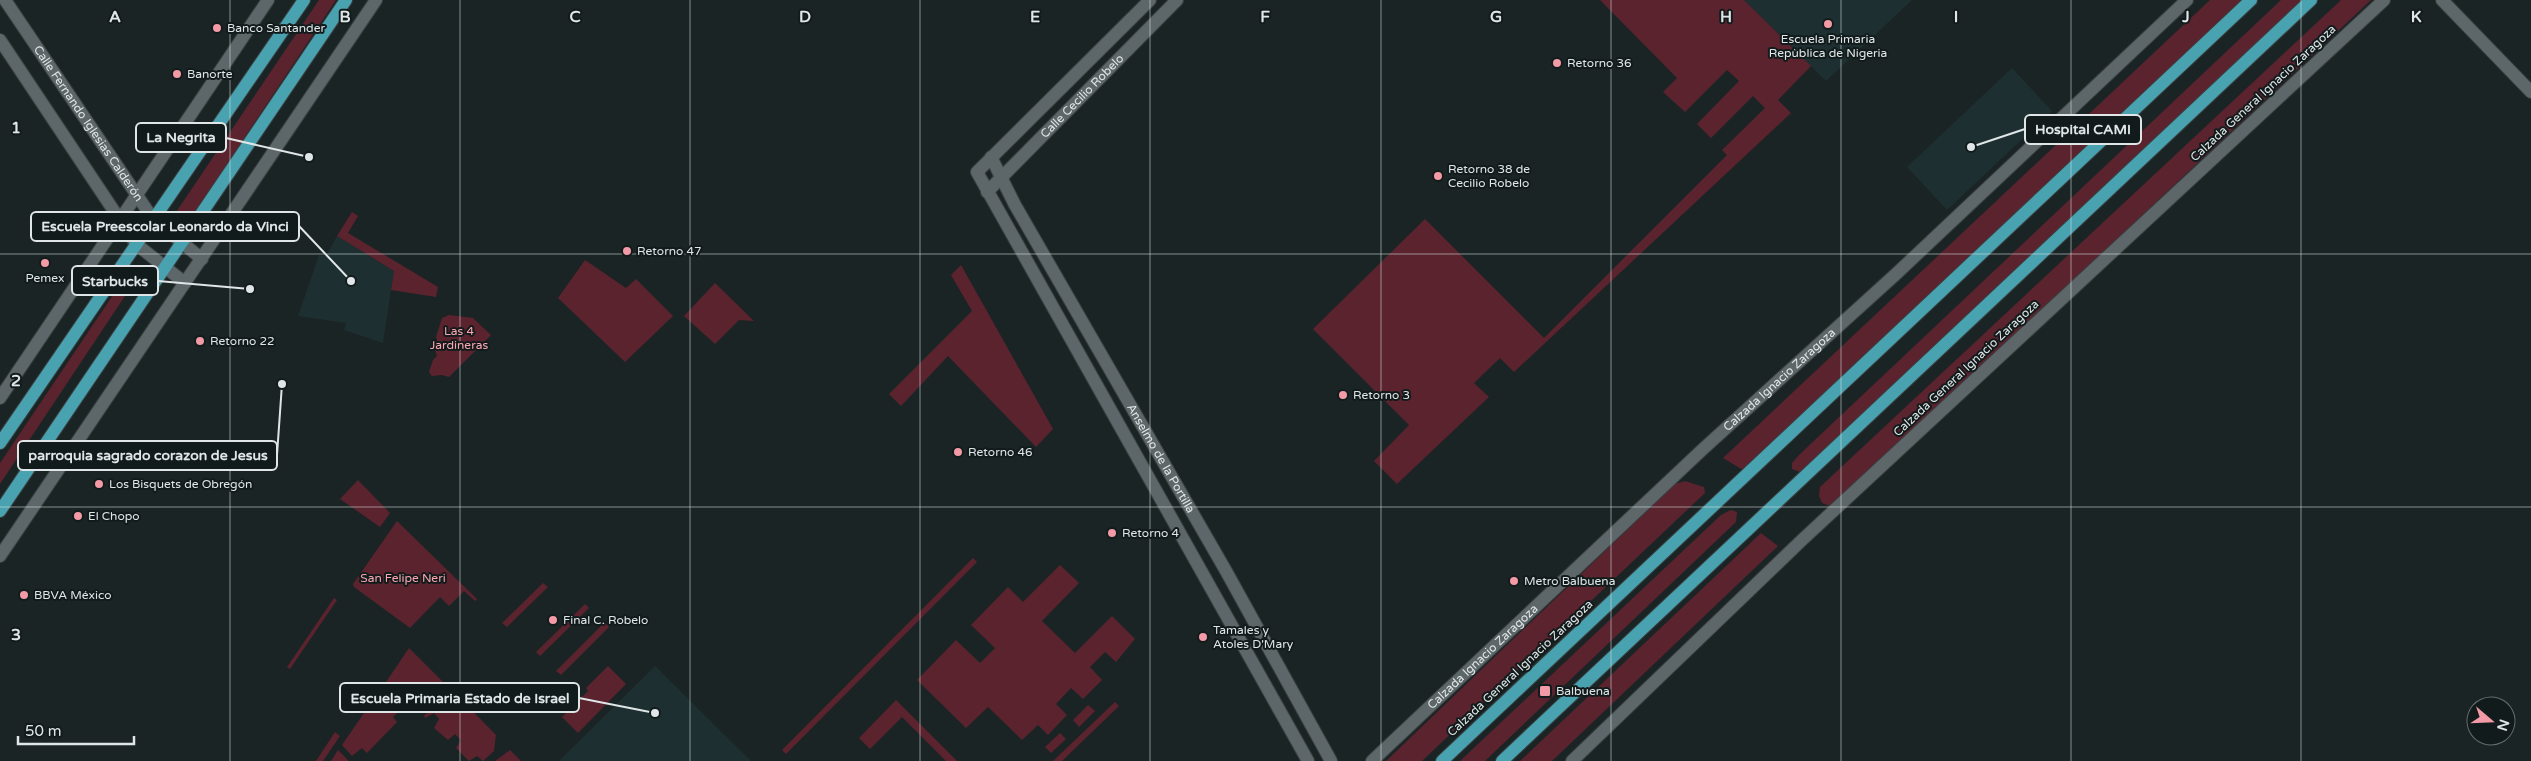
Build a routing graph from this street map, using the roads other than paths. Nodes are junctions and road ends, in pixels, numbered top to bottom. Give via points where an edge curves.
1 (5, 0) edge
2 (268, 0) edge
3 (304, 0) edge
4 (346, 0) edge
5 (376, 0) edge
6 (1150, 0) edge
7 (1177, 0) edge
8 (2187, 0) edge
9 (2251, 0) edge
10 (2311, 0) edge
11 (2384, 0) edge
12 (2442, 0) edge
13 (0, 40) edge
14 (1111, 40) junction
15 (1123, 54) junction
16 (2531, 92) edge
17 (991, 157) junction
18 (977, 172) joint
19 (1002, 176) junction
20 (987, 192) junction
21 (137, 196) junction
22 (153, 219) junction
23 (120, 221) junction
24 (182, 243) junction
25 (136, 244) junction
26 (202, 259) junction
27 (166, 268) junction
28 (185, 284) junction
29 (0, 398) edge
30 (0, 443) edge
31 (0, 511) edge
32 (0, 556) edge
33 (1243, 603) junction
34 (1226, 614) junction
35 (1308, 761) edge
36 (1331, 761) edge
37 (1372, 761) edge
38 (1442, 761) edge
39 (1502, 761) edge
40 (1572, 761) edge

1 - 21 street, Calle Fernando Iglesias Calderón
2 - 21 street
3 - 22 main road
4 - 24 main road
5 - 26 street
6 - 14 street, Calle Cecilio Robelo
7 - 15 street, Calle Cecilio Robelo
8 - 37 street, Calzada Ignacio Zaragoza via 1896,274 1702,449
9 - 38 main road, Calzada General Ignacio Zaragoza
10 - 39 main road
11 - 40 street, Calzada General Ignacio Zaragoza via 1802,540
12 - 16 street
13 - 23 street
14 - 15 street
14 - 17 street, Calle Cecilio Robelo
15 - 19 street, Calle Cecilio Robelo
17 - 18 street, Calle Cecilio Robelo
17 - 19 street, Anselmo de la Portilla
18 - 20 street, Anselmo de la Portilla
19 - 20 street, Calle Cecilio Robelo
19 - 33 street, Anselmo de la Portilla via 1015,205
20 - 34 street, Anselmo de la Portilla
21 - 22 street, Calle Fernando Iglesias Calderón
21 - 23 street
22 - 24 street, Calle Fernando Iglesias Calderón
22 - 25 main road
23 - 25 street
23 - 29 street
24 - 26 street, Calle Fernando Iglesias Calderón
24 - 27 main road
25 - 27 street
25 - 30 main road
26 - 28 street
27 - 28 street
27 - 31 main road
28 - 32 street
33 - 34 street
33 - 36 street, Anselmo de la Portilla
34 - 35 street, Anselmo de la Portilla

